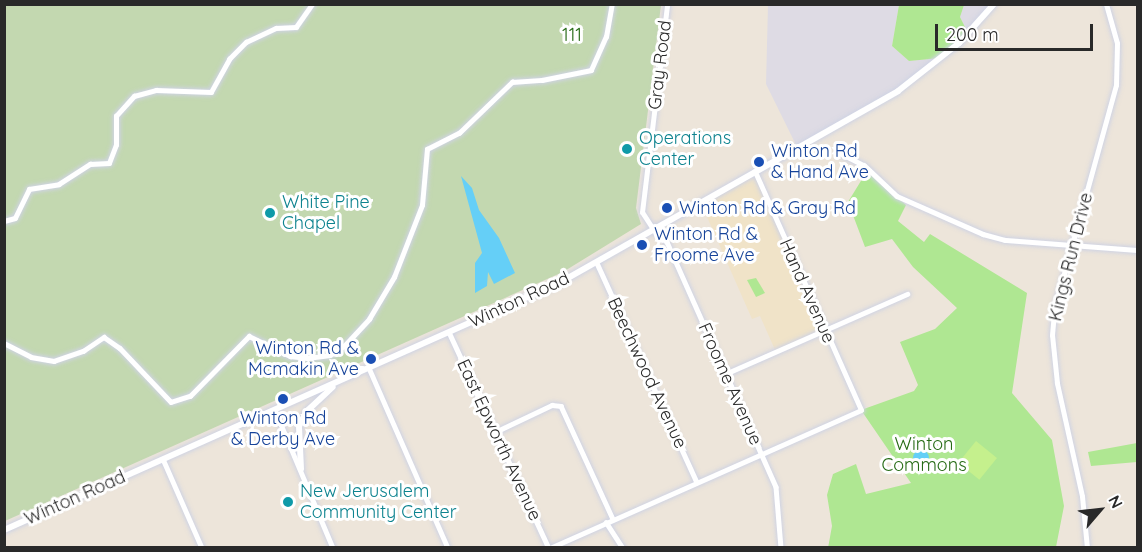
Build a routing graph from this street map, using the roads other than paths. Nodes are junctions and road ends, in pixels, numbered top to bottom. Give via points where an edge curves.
1 (312, 4) edge
2 (612, 4) edge
3 (667, 4) edge
4 (994, 4) edge
5 (1106, 4) edge
6 (838, 152) dead end
7 (755, 172) junction
8 (4, 221) edge
9 (653, 229) junction
10 (1072, 246) junction
11 (1137, 250) edge
12 (597, 263) junction
13 (907, 294) dead end
14 (824, 331) junction
15 (449, 332) junction
16 (4, 343) edge
17 (369, 368) junction
18 (725, 374) junction
19 (339, 382) junction
20 (275, 410) junction
21 (495, 432) junction
22 (761, 454) junction
23 (163, 459) junction
24 (301, 468) junction
25 (697, 482) junction
26 (613, 519) junction
27 (606, 522) junction
28 (4, 530) edge
29 (202, 548) edge
30 (333, 548) edge
31 (447, 548) edge
32 (549, 548) edge
33 (623, 548) edge
34 (781, 548) edge
35 (1087, 548) edge

1 - 8 street via 296,27 269,30 246,42 229,59 211,92 156,90 135,96 116,116 116,145 109,163 90,164 59,184 29,189 15,218
2 - 16 street via 606,38 591,70 512,82 459,133 427,150 422,205 394,277 369,319 330,355 290,356 249,336 190,396 171,402 120,348 104,337 84,351 54,360 31,357
3 - 9 street, Gray Road via 642,212
4 - 7 main road, Winton Road via 959,43 898,91
5 - 10 street, Kings Run Drive via 1117,43 1116,85
6 - 10 street via 864,165 897,196 983,234 1005,240
7 - 9 main road, Winton Road
7 - 14 street, Hand Avenue
9 - 12 main road, Winton Road
9 - 18 street, Froome Avenue via 666,242
10 - 11 street
10 - 35 street, Kings Run Drive via 1054,310 1053,349 1082,496
12 - 15 main road, Winton Road
12 - 25 street, Beechwood Avenue
13 - 14 street
14 - 18 street
14 - 22 street, Hand Avenue via 861,410
15 - 17 main road, Winton Road
15 - 21 street, East Epworth Avenue
17 - 19 main road, Winton Road
17 - 31 street
18 - 22 street, Froome Avenue
19 - 20 main road, Winton Road
19 - 24 main road via 302,418 297,442
20 - 23 main road, Winton Road
20 - 24 street
21 - 26 street via 552,405 561,406
21 - 32 street, East Epworth Avenue
22 - 25 street
22 - 34 street, Froome Avenue via 777,491
23 - 28 main road, Winton Road
23 - 29 street
24 - 30 street
25 - 26 street
26 - 27 street
27 - 32 street
27 - 33 street

